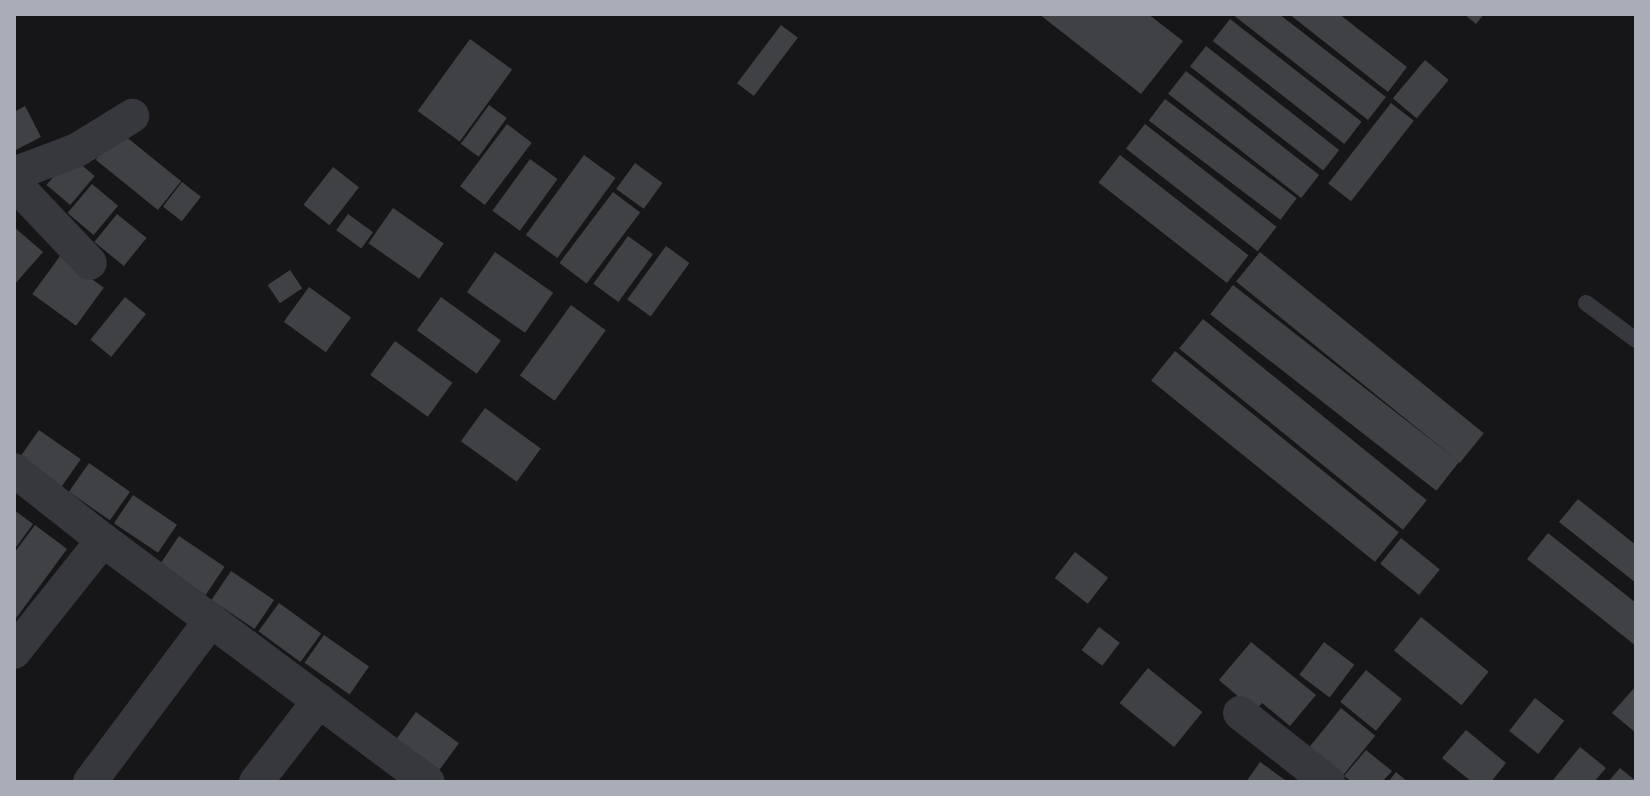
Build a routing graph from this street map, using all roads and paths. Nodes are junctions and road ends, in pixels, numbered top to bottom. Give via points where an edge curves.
1 (132, 116) dead end
2 (14, 174) edge
3 (14, 183) edge
4 (90, 263) dead end
5 (1586, 303) dead end
6 (1636, 340) edge
7 (14, 470) edge
8 (103, 540) junction
9 (211, 620) junction
10 (14, 652) edge
11 (319, 701) junction
12 (1240, 713) dead end
13 (419, 779) edge
14 (90, 782) edge
15 (256, 782) edge
16 (1328, 782) edge

1 - 2 street via 77,150
3 - 4 street
5 - 6 lane
7 - 8 street
8 - 9 street
8 - 10 street
9 - 11 street
9 - 14 street
11 - 13 street
11 - 15 street
12 - 16 street

